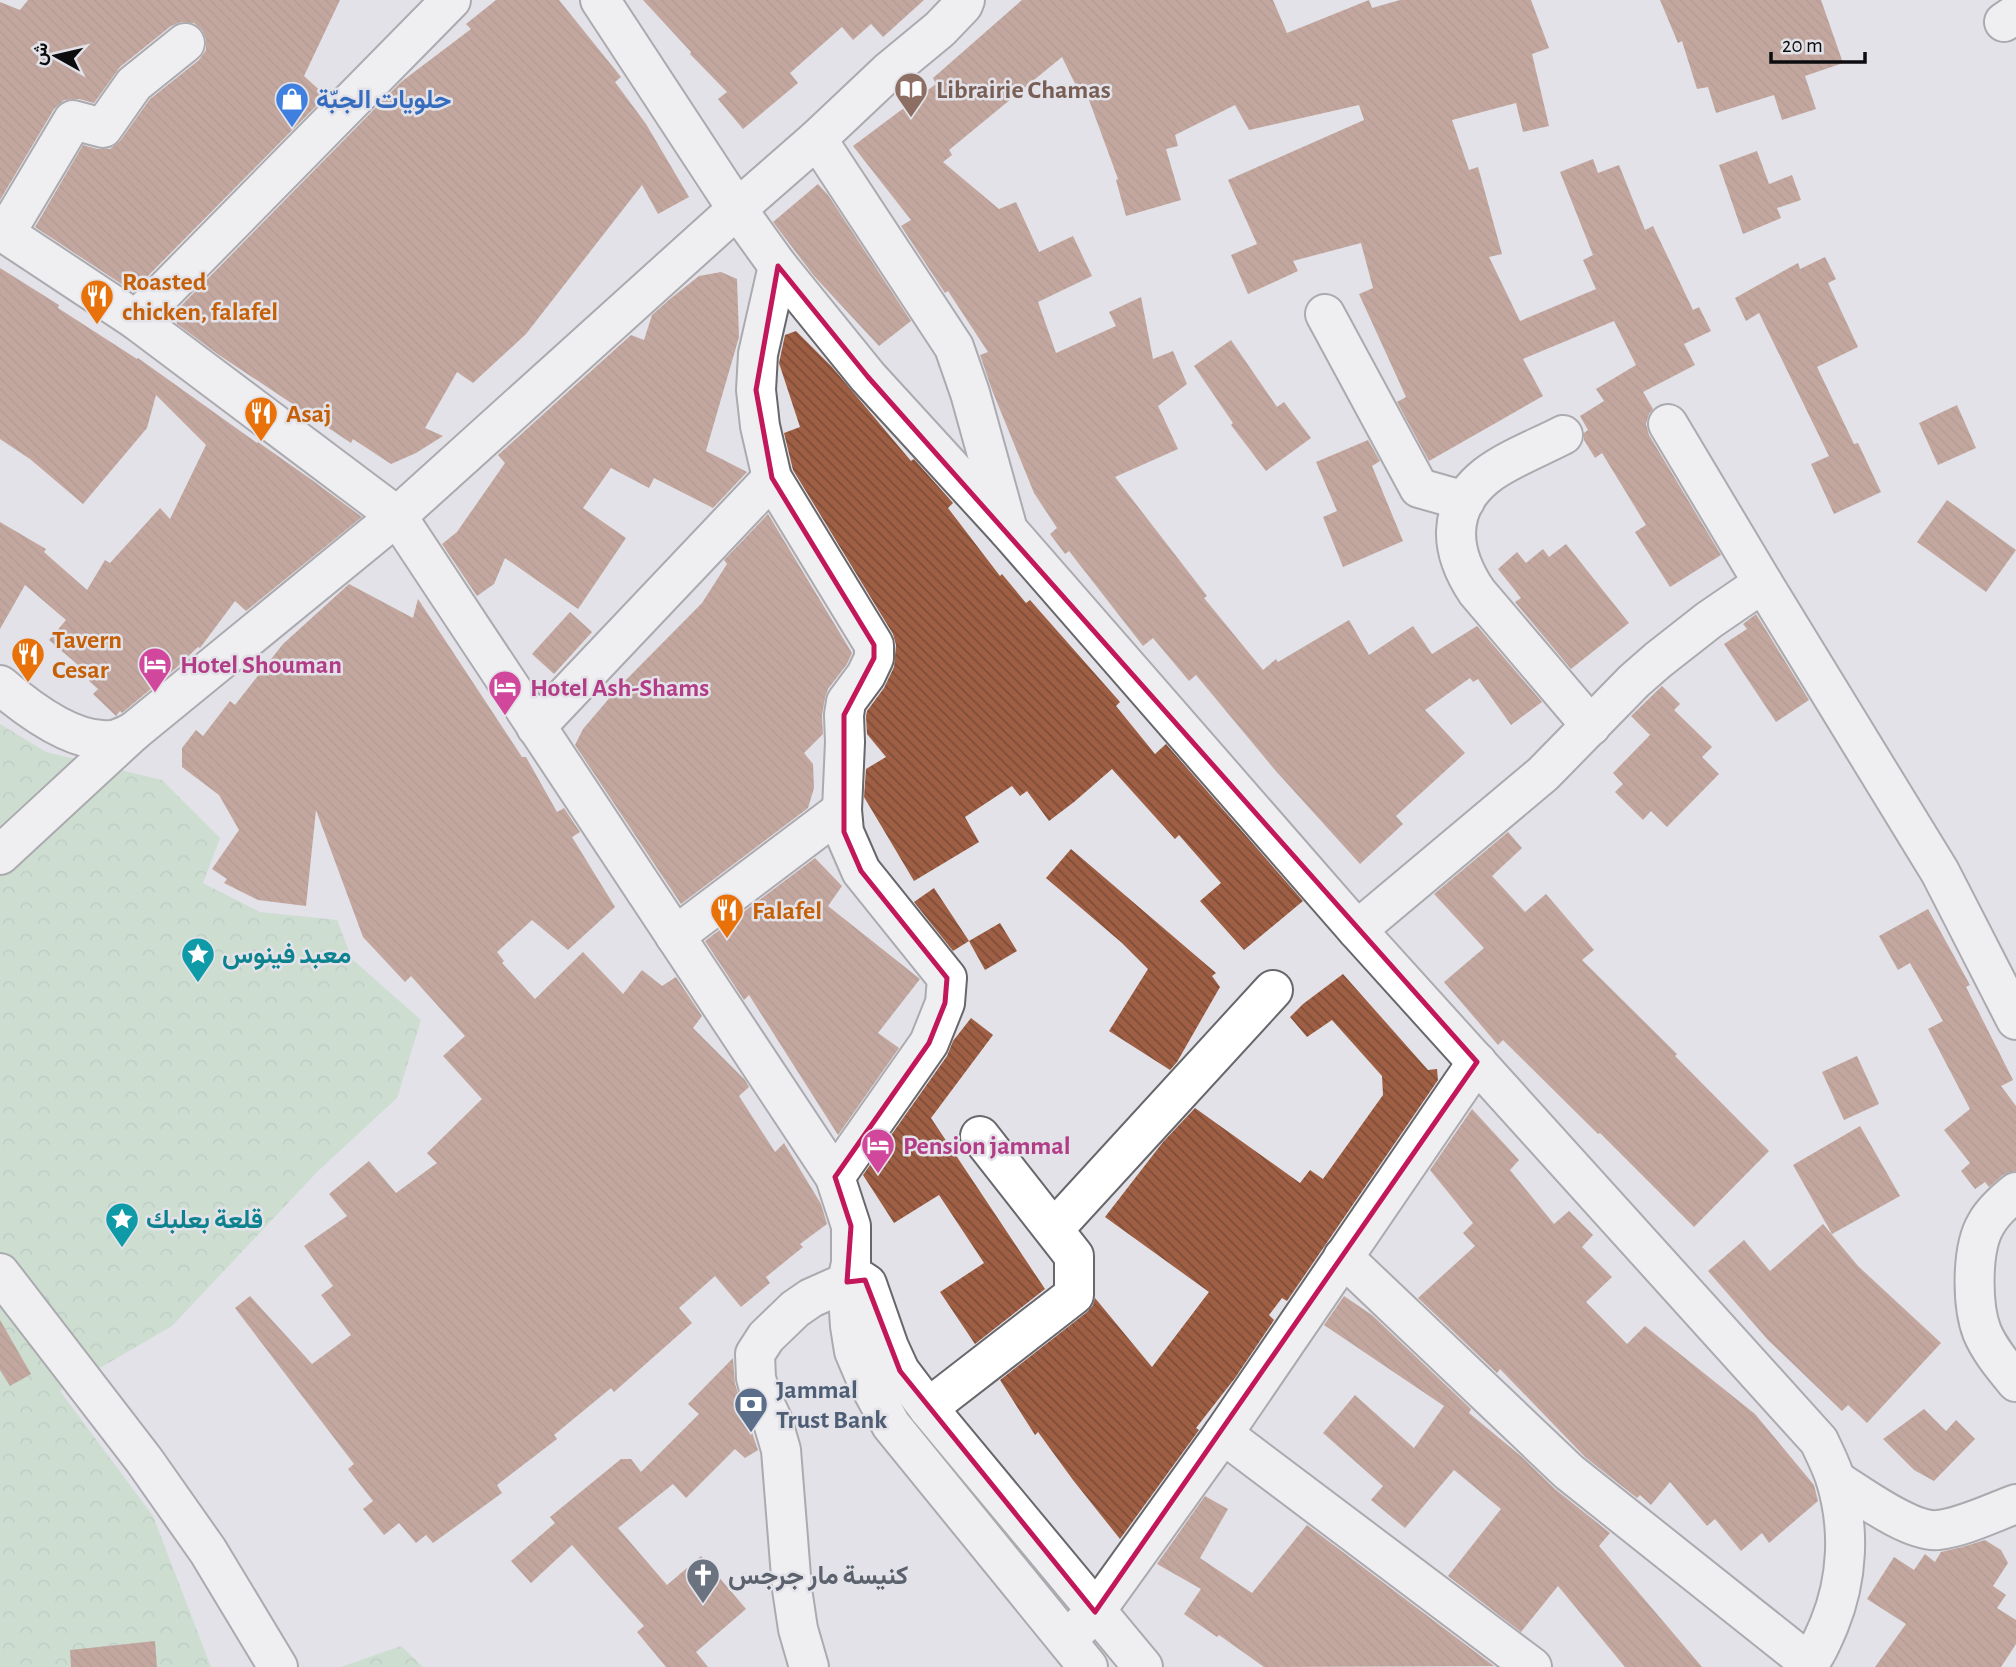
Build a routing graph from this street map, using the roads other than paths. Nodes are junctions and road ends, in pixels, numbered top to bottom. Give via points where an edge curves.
1 (451, 0) edge
2 (600, 0) edge
3 (965, 0) edge
4 (185, 43) dead end
5 (817, 139) junction
6 (737, 209) junction
7 (3, 232) edge
8 (778, 266) junction
9 (1325, 314) dead end
10 (136, 320) junction
11 (1668, 424) dead end
12 (1563, 435) dead end
13 (772, 478) junction
14 (1465, 501) junction
15 (397, 516) junction
16 (1008, 530) junction
17 (1763, 583) junction
18 (0, 685) edge
19 (1591, 726) junction
20 (536, 727) junction
21 (133, 732) junction
22 (842, 810) junction
23 (0, 855) edge
24 (1357, 930) junction
25 (675, 936) junction
26 (1273, 990) dead end
27 (2016, 1020) edge
28 (1477, 1062) junction
29 (980, 1136) dead end
30 (835, 1177) junction
31 (2016, 1192) edge
32 (1054, 1228) junction
33 (1343, 1257) junction
34 (0, 1273) edge
35 (847, 1282) junction
36 (2016, 1382) edge
37 (928, 1408) junction
38 (1223, 1434) junction
39 (1836, 1480) junction
40 (2016, 1504) edge
41 (1095, 1612) junction
42 (1077, 1654) edge
43 (1807, 1665) edge
44 (278, 1667) edge
45 (809, 1667) edge
46 (1143, 1667) edge
47 (1532, 1667) edge

1 - 10 street
2 - 6 street
3 - 5 street via 940,29
4 - 7 street via 134,84 103,128 73,120
5 - 6 street
5 - 16 street via 954,347
6 - 8 street
6 - 15 street
7 - 10 street
8 - 13 street via 758,354 756,390
8 - 16 street via 868,377
9 - 14 street via 1419,488
10 - 15 street
11 - 17 street
12 - 14 street via 1487,475
13 - 20 street
13 - 22 street via 874,645 866,675 846,702
14 - 19 street via 1458,517 1456,548 1466,576
15 - 20 street
15 - 21 street
16 - 24 street
17 - 19 street via 1658,660
17 - 27 street via 1940,872
18 - 21 street via 69,732 94,740 115,740
19 - 24 street via 1543,775
20 - 25 street
21 - 23 street
22 - 25 street
22 - 30 street via 844,832 861,871 947,978 945,1003 929,1043
24 - 28 street
25 - 30 street
26 - 32 street
28 - 33 street
28 - 39 street via 1819,1441
29 - 32 street
30 - 35 street via 850,1226
31 - 36 street via 1985,1225 1974,1273 1982,1331
32 - 37 street via 1074,1256 1074,1296
33 - 38 street
33 - 43 street via 1569,1472
34 - 44 street via 208,1550
35 - 37 street via 867,1284 900,1371
35 - 42 street via 854,1351 891,1425
35 - 45 street via 795,1309 755,1354 756,1378 781,1450 792,1589
37 - 41 street
38 - 41 street
38 - 47 street
39 - 40 street via 1919,1529 1937,1531
39 - 43 street via 1845,1522 1842,1581 1828,1629
41 - 42 street
41 - 46 street

